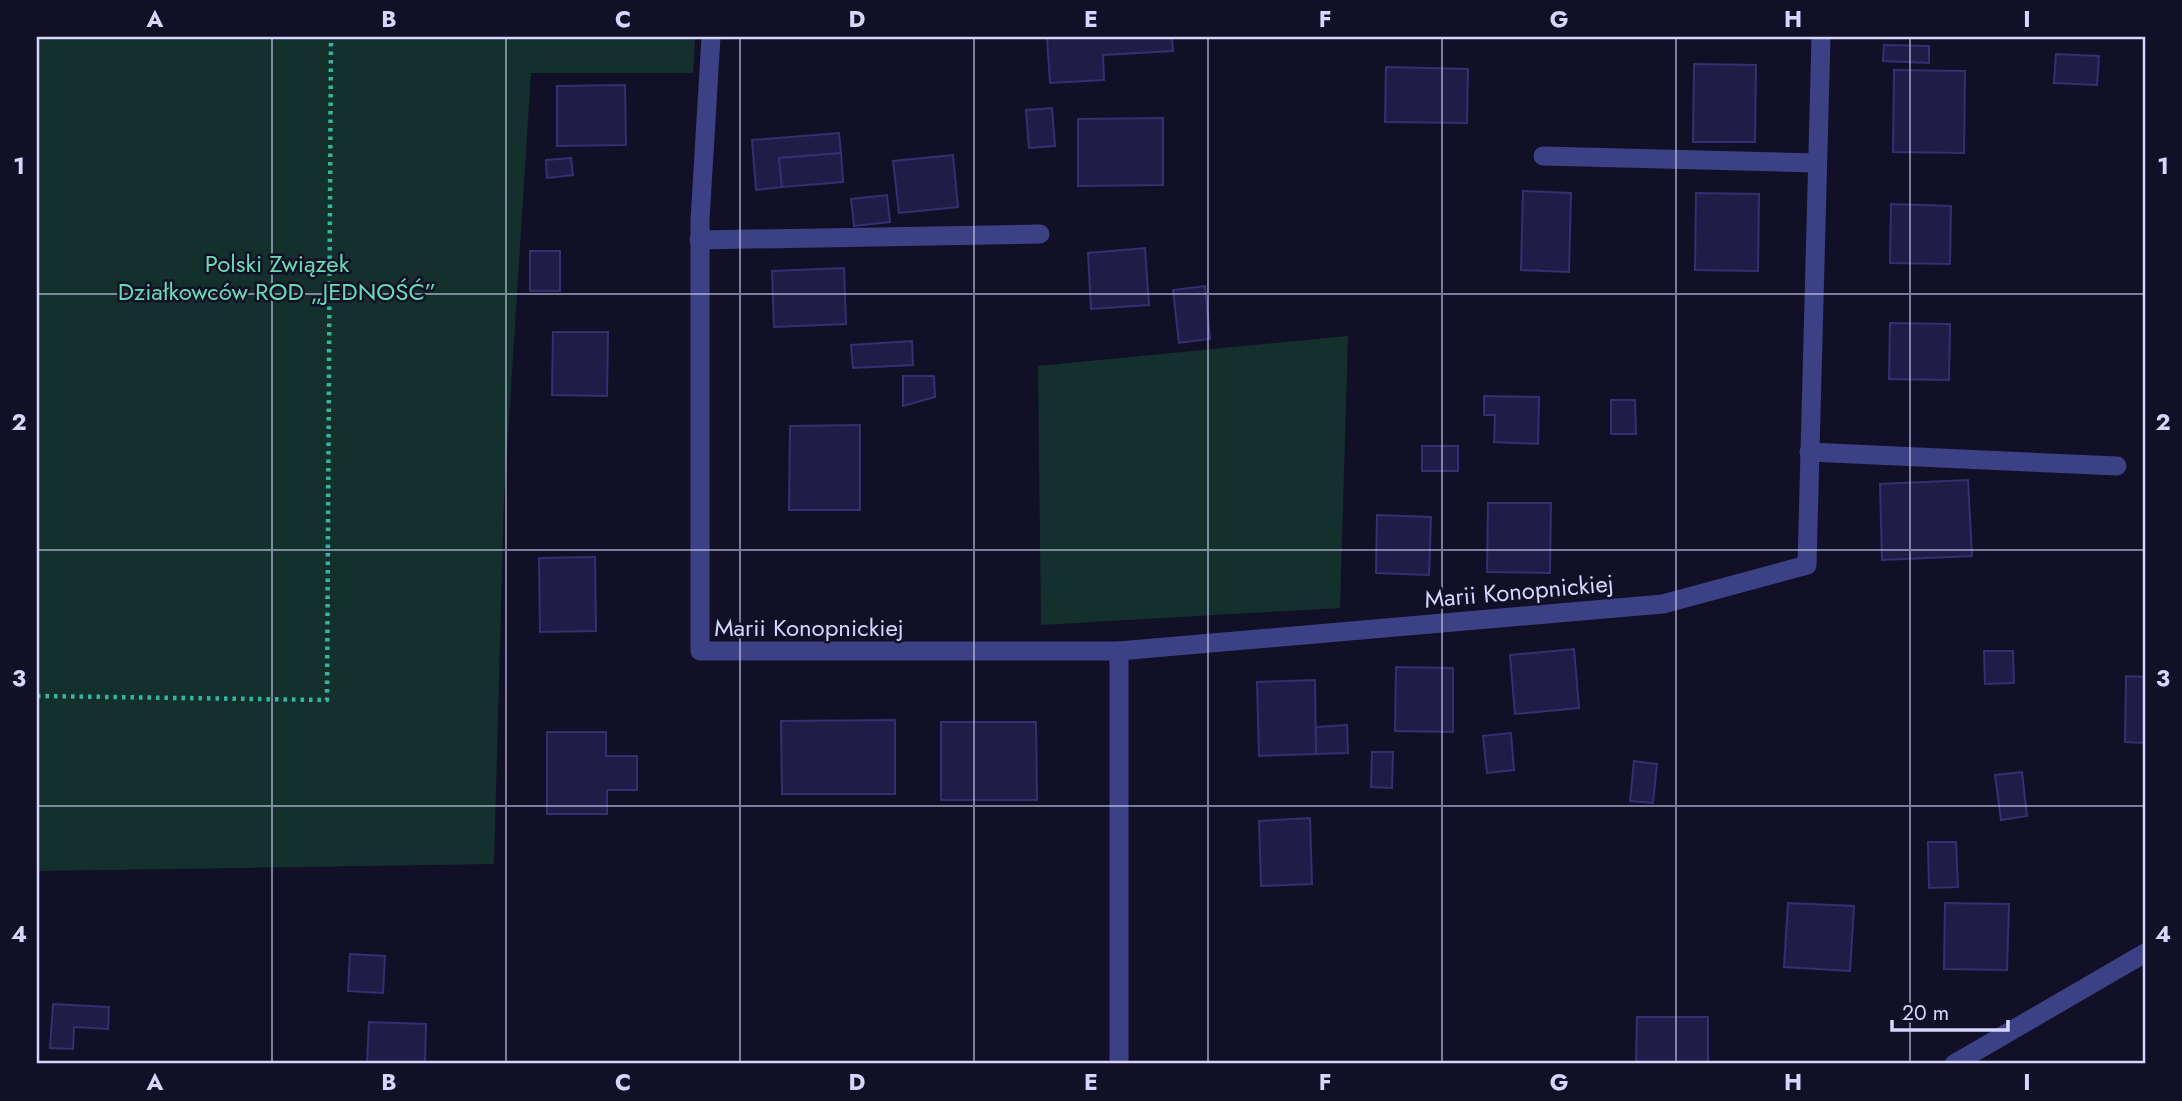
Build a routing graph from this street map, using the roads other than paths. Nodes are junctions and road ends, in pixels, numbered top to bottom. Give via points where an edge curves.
1 (711, 37) edge
2 (1821, 37) edge
3 (1543, 156) dead end
4 (1816, 163) junction
5 (1040, 234) dead end
6 (699, 240) junction
7 (1810, 452) junction
8 (2118, 466) dead end
9 (1119, 651) junction
10 (2145, 953) edge
11 (1119, 1064) edge
12 (1954, 1064) edge

1 - 6 street, Marii Konopnickiej
2 - 4 street, Marii Konopnickiej
3 - 4 street
4 - 7 street, Marii Konopnickiej
5 - 6 street
6 - 9 street, Marii Konopnickiej via 700,651
7 - 8 street
7 - 9 street, Marii Konopnickiej via 1807,565 1662,604
9 - 11 street
10 - 12 street

